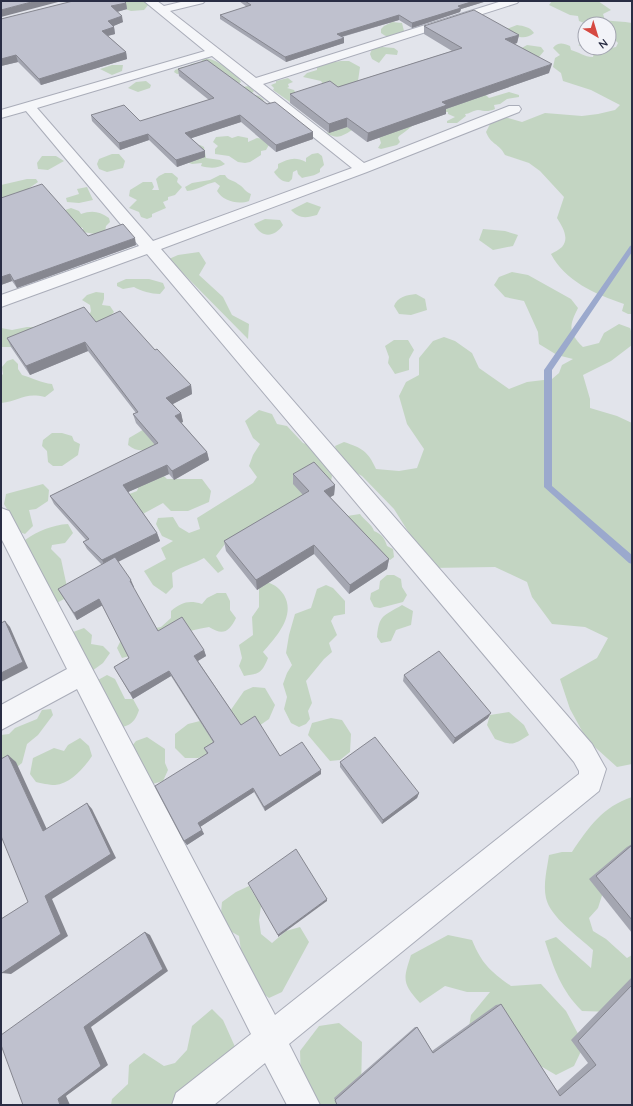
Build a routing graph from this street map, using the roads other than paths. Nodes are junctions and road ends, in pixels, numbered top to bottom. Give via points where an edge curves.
1 (150, 1) edge
2 (199, 1) edge
3 (513, 1) edge
4 (162, 10) junction
5 (213, 52) junction
6 (254, 83) junction
7 (28, 106) junction
8 (514, 110) dead end
9 (1, 114) edge
10 (362, 169) junction
11 (150, 248) junction
12 (1, 301) edge
13 (1, 517) edge
14 (82, 674) junction
15 (1, 718) edge
16 (271, 1039) junction
17 (188, 1105) edge
18 (304, 1105) edge

1 - 4 street
2 - 4 street
3 - 6 street
4 - 5 street
5 - 6 street
5 - 7 street
6 - 10 street
7 - 9 street
7 - 11 street
8 - 10 street
10 - 11 street
11 - 12 street
11 - 16 street via 568,735 594,769 590,782
13 - 14 street
14 - 15 street
14 - 16 street
16 - 17 street
16 - 18 street

